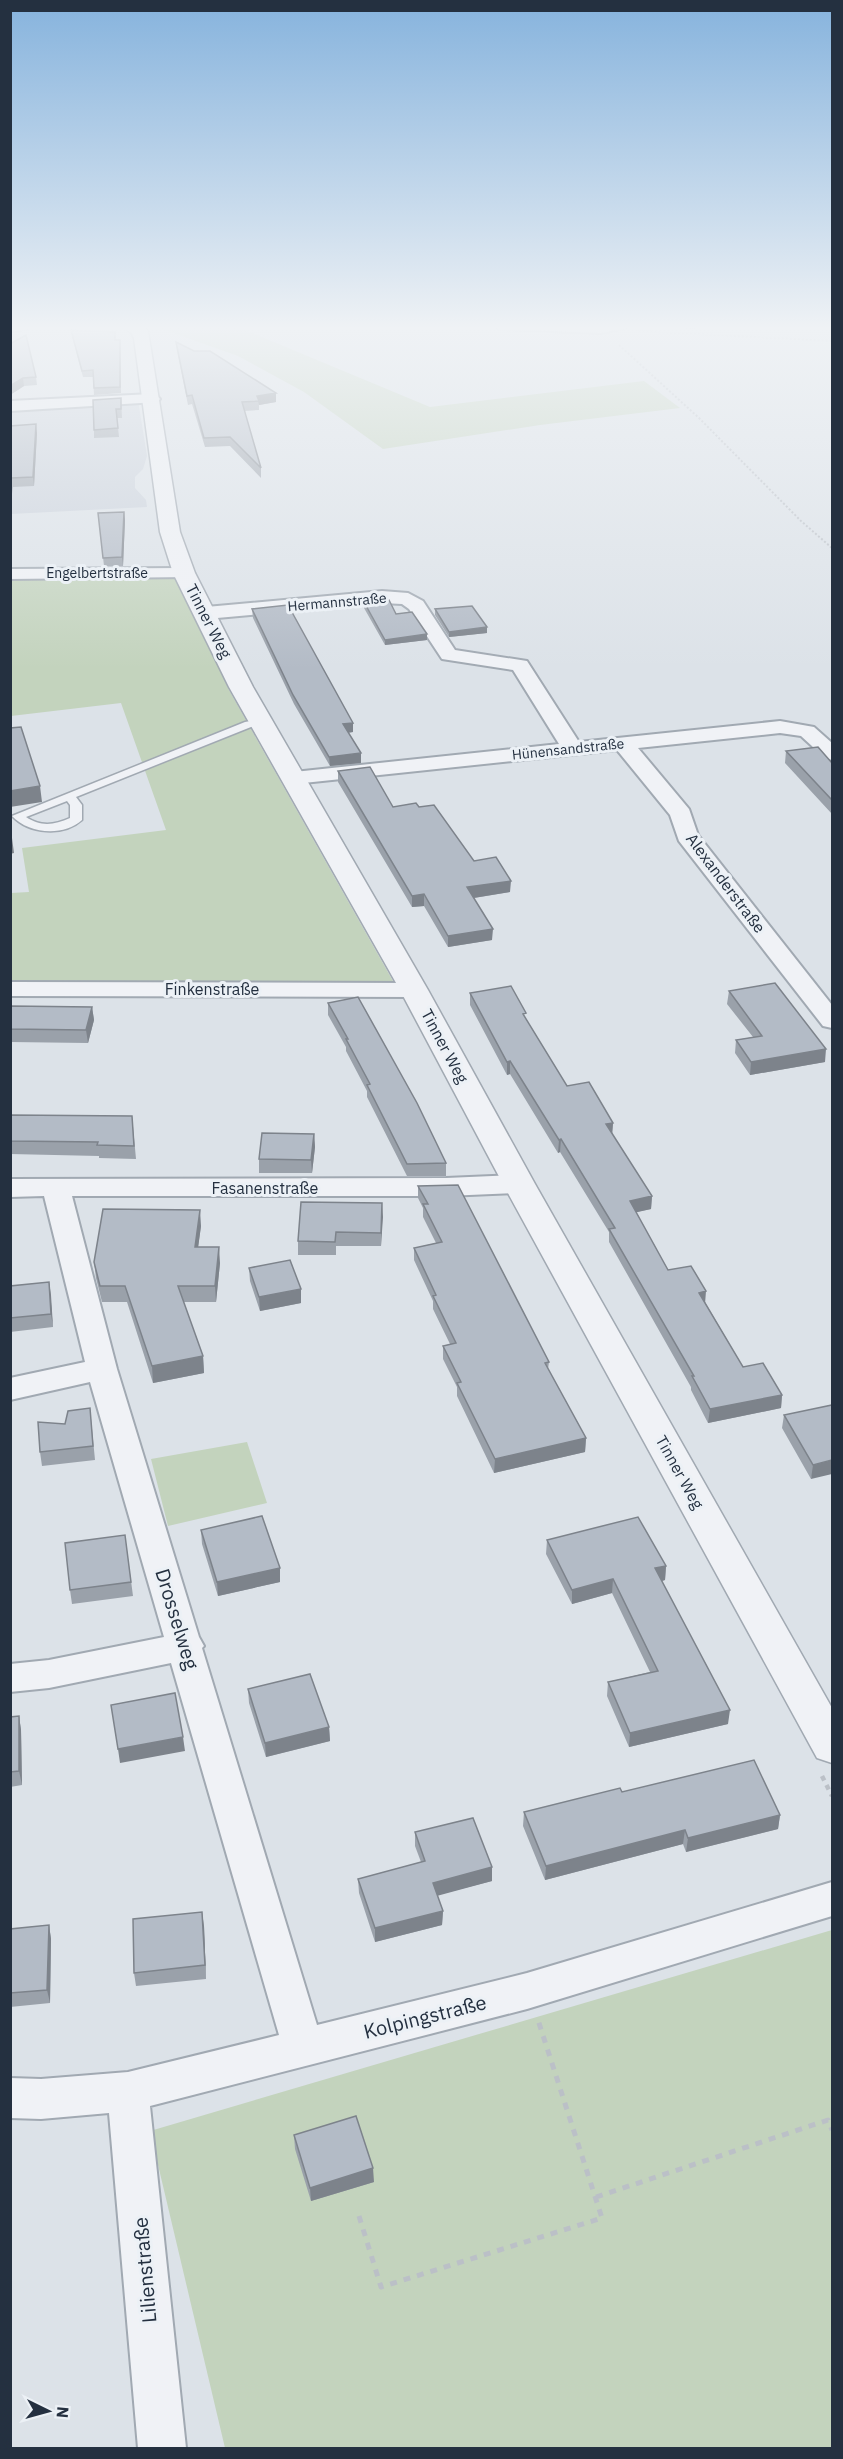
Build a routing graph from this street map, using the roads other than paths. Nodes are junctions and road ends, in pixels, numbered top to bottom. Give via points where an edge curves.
1 (158, 440) edge
2 (184, 573) junction
3 (10, 574) edge
4 (206, 613) junction
5 (261, 722) junction
6 (623, 744) junction
7 (573, 749) junction
8 (832, 754) edge
9 (294, 778) junction
10 (69, 796) junction
11 (10, 989) edge
12 (414, 990) junction
13 (832, 1021) edge
14 (519, 1184) junction
15 (10, 1188) edge
16 (56, 1188) junction
17 (102, 1369) junction
18 (10, 1389) edge
19 (186, 1646) junction
20 (10, 1678) edge
21 (832, 1746) edge
22 (832, 1899) edge
23 (303, 2048) junction
24 (128, 2092) junction
25 (10, 2098) edge
26 (162, 2448) edge

1 - 2 street, Tinner Weg via 170,532
2 - 3 street, Engelbertstraße
2 - 4 street, Tinner Weg
4 - 5 street, Tinner Weg
4 - 7 street, Hermannstraße via 382,597 408,599 449,655 520,665
5 - 9 street, Tinner Weg
5 - 10 lane
6 - 7 street, Hünensandstraße
6 - 8 street, Hünensandstraße via 780,727 807,731
6 - 13 street, Alexanderstraße via 681,814 687,836
7 - 9 street, Hünensandstraße
9 - 12 street, Tinner Weg
10 - 10 lane via 76,805 76,820 57,828 31,827 18,816
11 - 12 street, Finkenstraße
12 - 14 street, Tinner Weg
14 - 16 street, Fasanenstraße
14 - 21 street, Tinner Weg
15 - 16 street, Fasanenstraße
16 - 17 street, Drosselweg
17 - 18 street
17 - 19 street, Drosselweg
19 - 20 street via 50,1674
19 - 23 street, Drosselweg
22 - 23 street, Kolpingstraße via 527,1991
23 - 24 street, Kolpingstraße
24 - 25 street, Kolpingstraße
24 - 26 street, Lilienstraße

